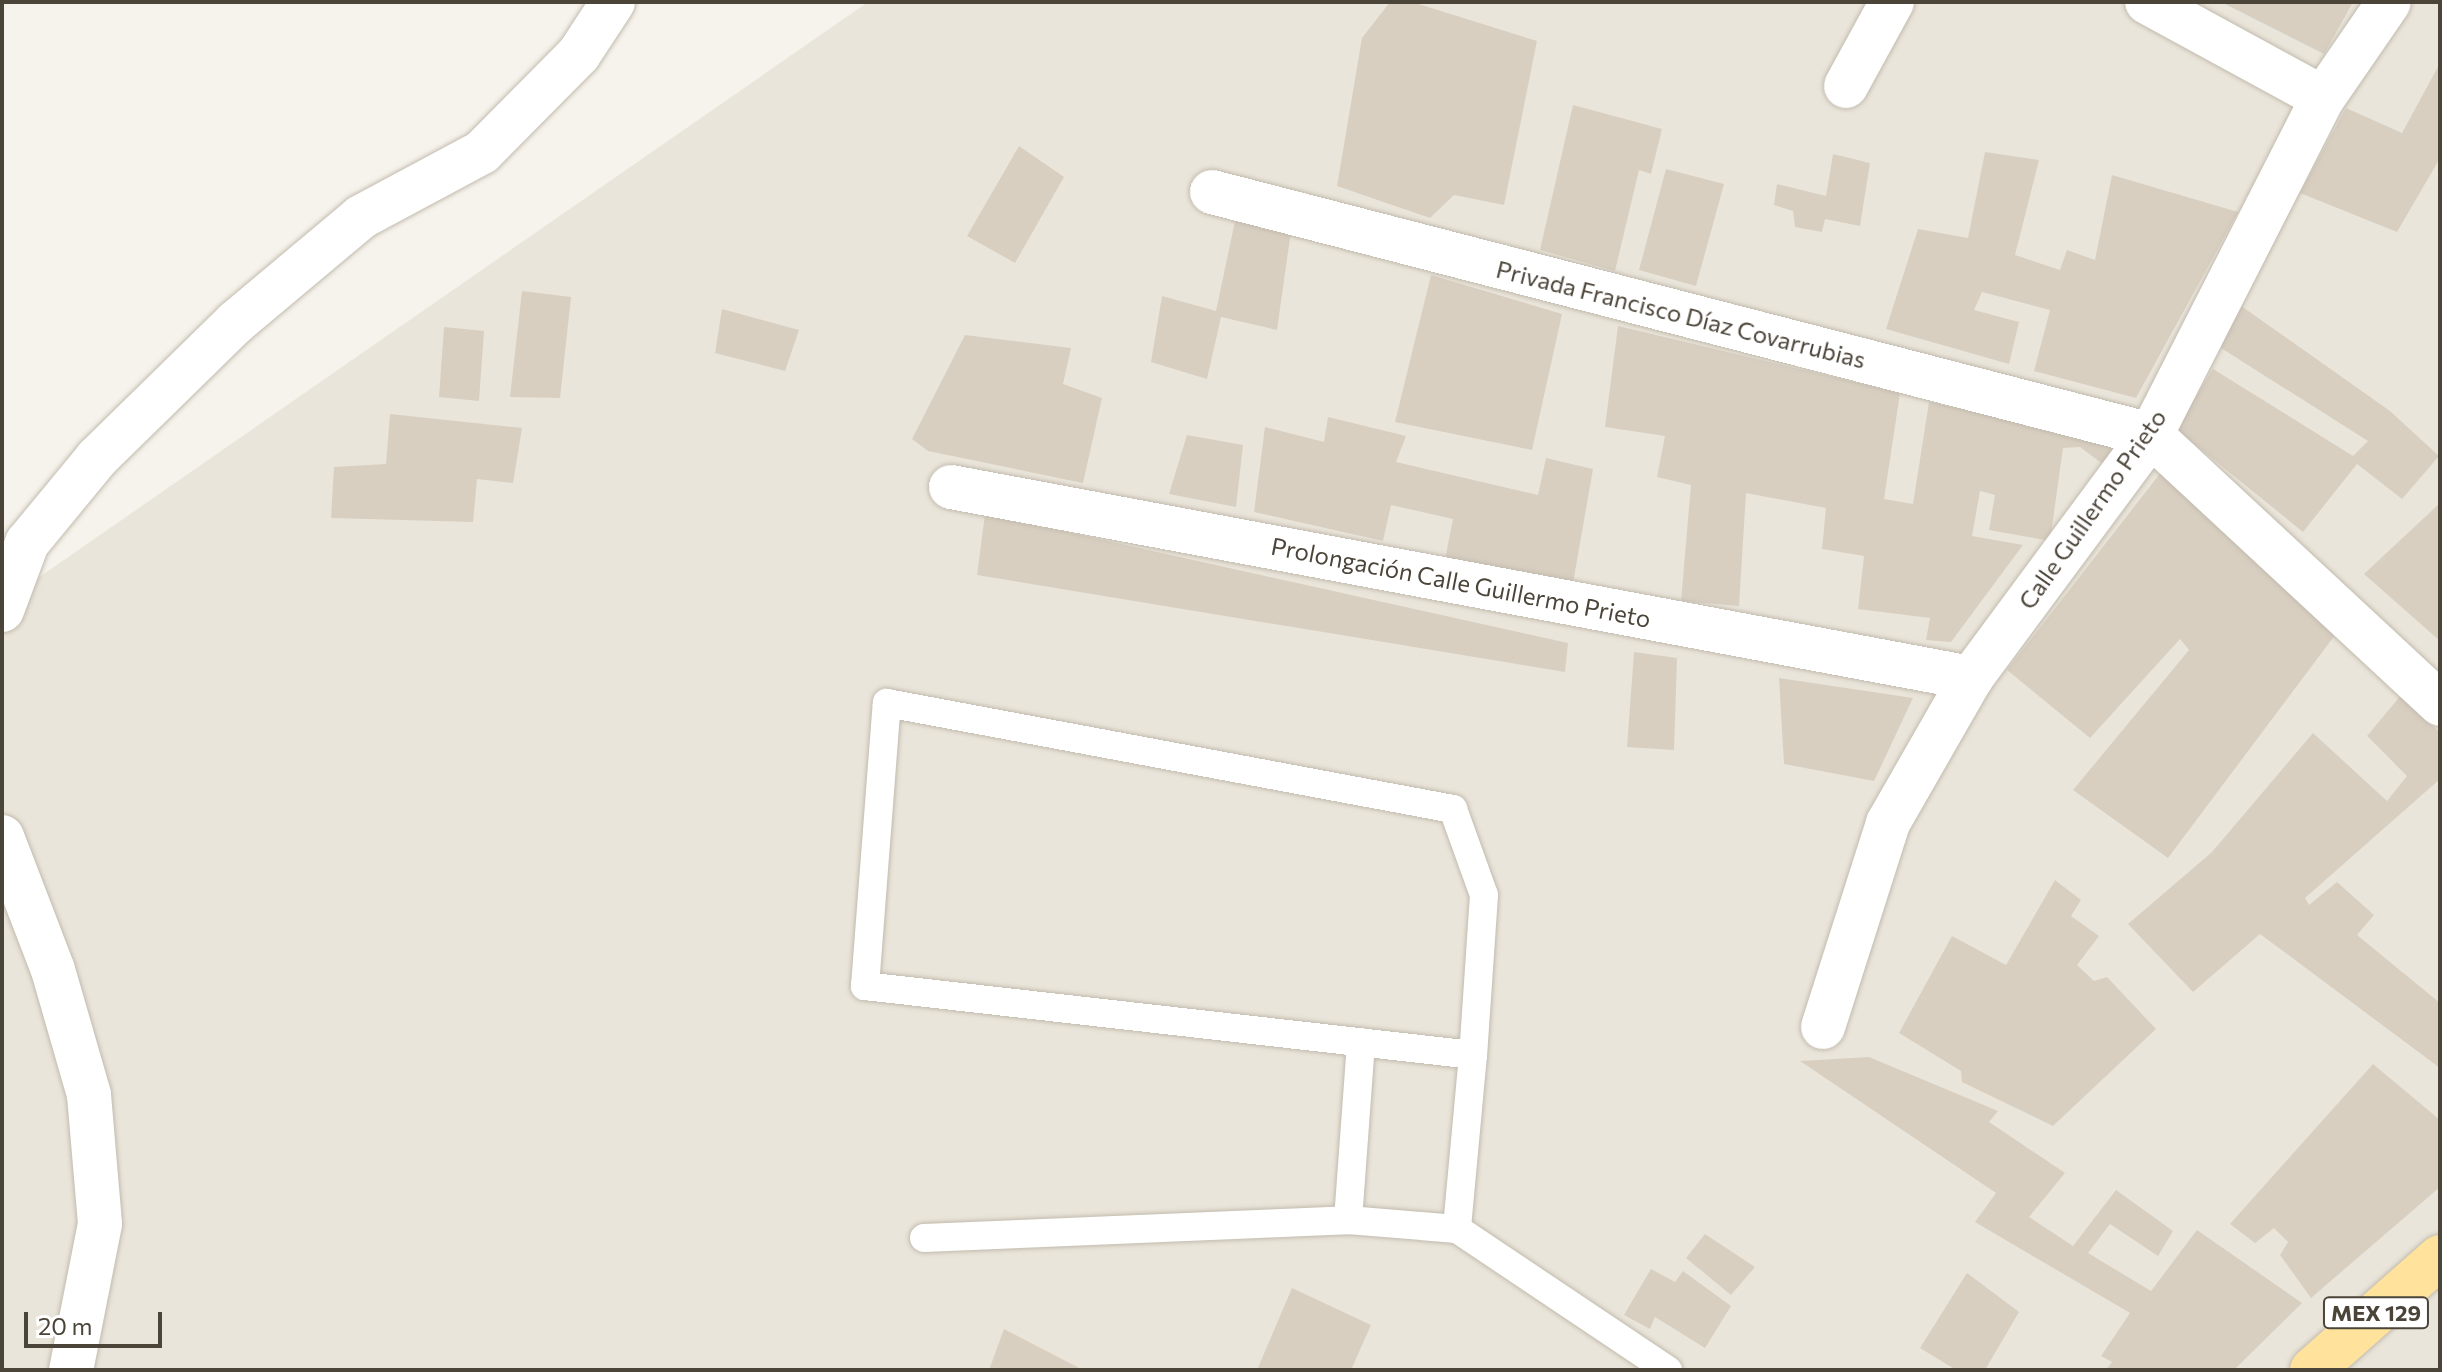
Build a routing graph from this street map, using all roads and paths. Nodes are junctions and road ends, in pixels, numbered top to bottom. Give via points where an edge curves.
1 (613, 2) edge
2 (1892, 2) edge
3 (2147, 2) edge
4 (2389, 2) edge
5 (1846, 86) dead end
6 (2323, 98) junction
7 (1212, 192) dead end
8 (2151, 435) junction
9 (951, 487) dead end
10 (2, 610) edge
11 (1971, 678) junction
12 (2440, 704) edge
13 (2, 837) edge
14 (1823, 1027) dead end
15 (1361, 1042) junction
16 (1473, 1055) junction
17 (1348, 1220) junction
18 (1457, 1229) junction
19 (924, 1238) dead end
20 (2440, 1257) edge
21 (71, 1370) edge
22 (1668, 1370) edge
23 (2312, 1370) edge

1 - 10 street via 579,54 482,152 361,217 236,322 97,458 27,543
2 - 5 street
3 - 6 street
4 - 6 street, Calle Guillermo Prieto
6 - 8 street, Calle Guillermo Prieto
7 - 8 street, Privada Francisco Díaz Covarrubias
8 - 11 street, Calle Guillermo Prieto
8 - 12 street
9 - 11 street, Prolongación Calle Guillermo Prieto
11 - 14 street, Calle Guillermo Prieto via 1888,823
13 - 21 street via 53,970 89,1095 100,1224
15 - 16 lane
15 - 16 lane via 865,986 887,703 1453,809 1484,895
15 - 17 lane
16 - 18 lane
17 - 18 lane
17 - 19 lane
18 - 22 lane
20 - 23 main road, MEX 129

